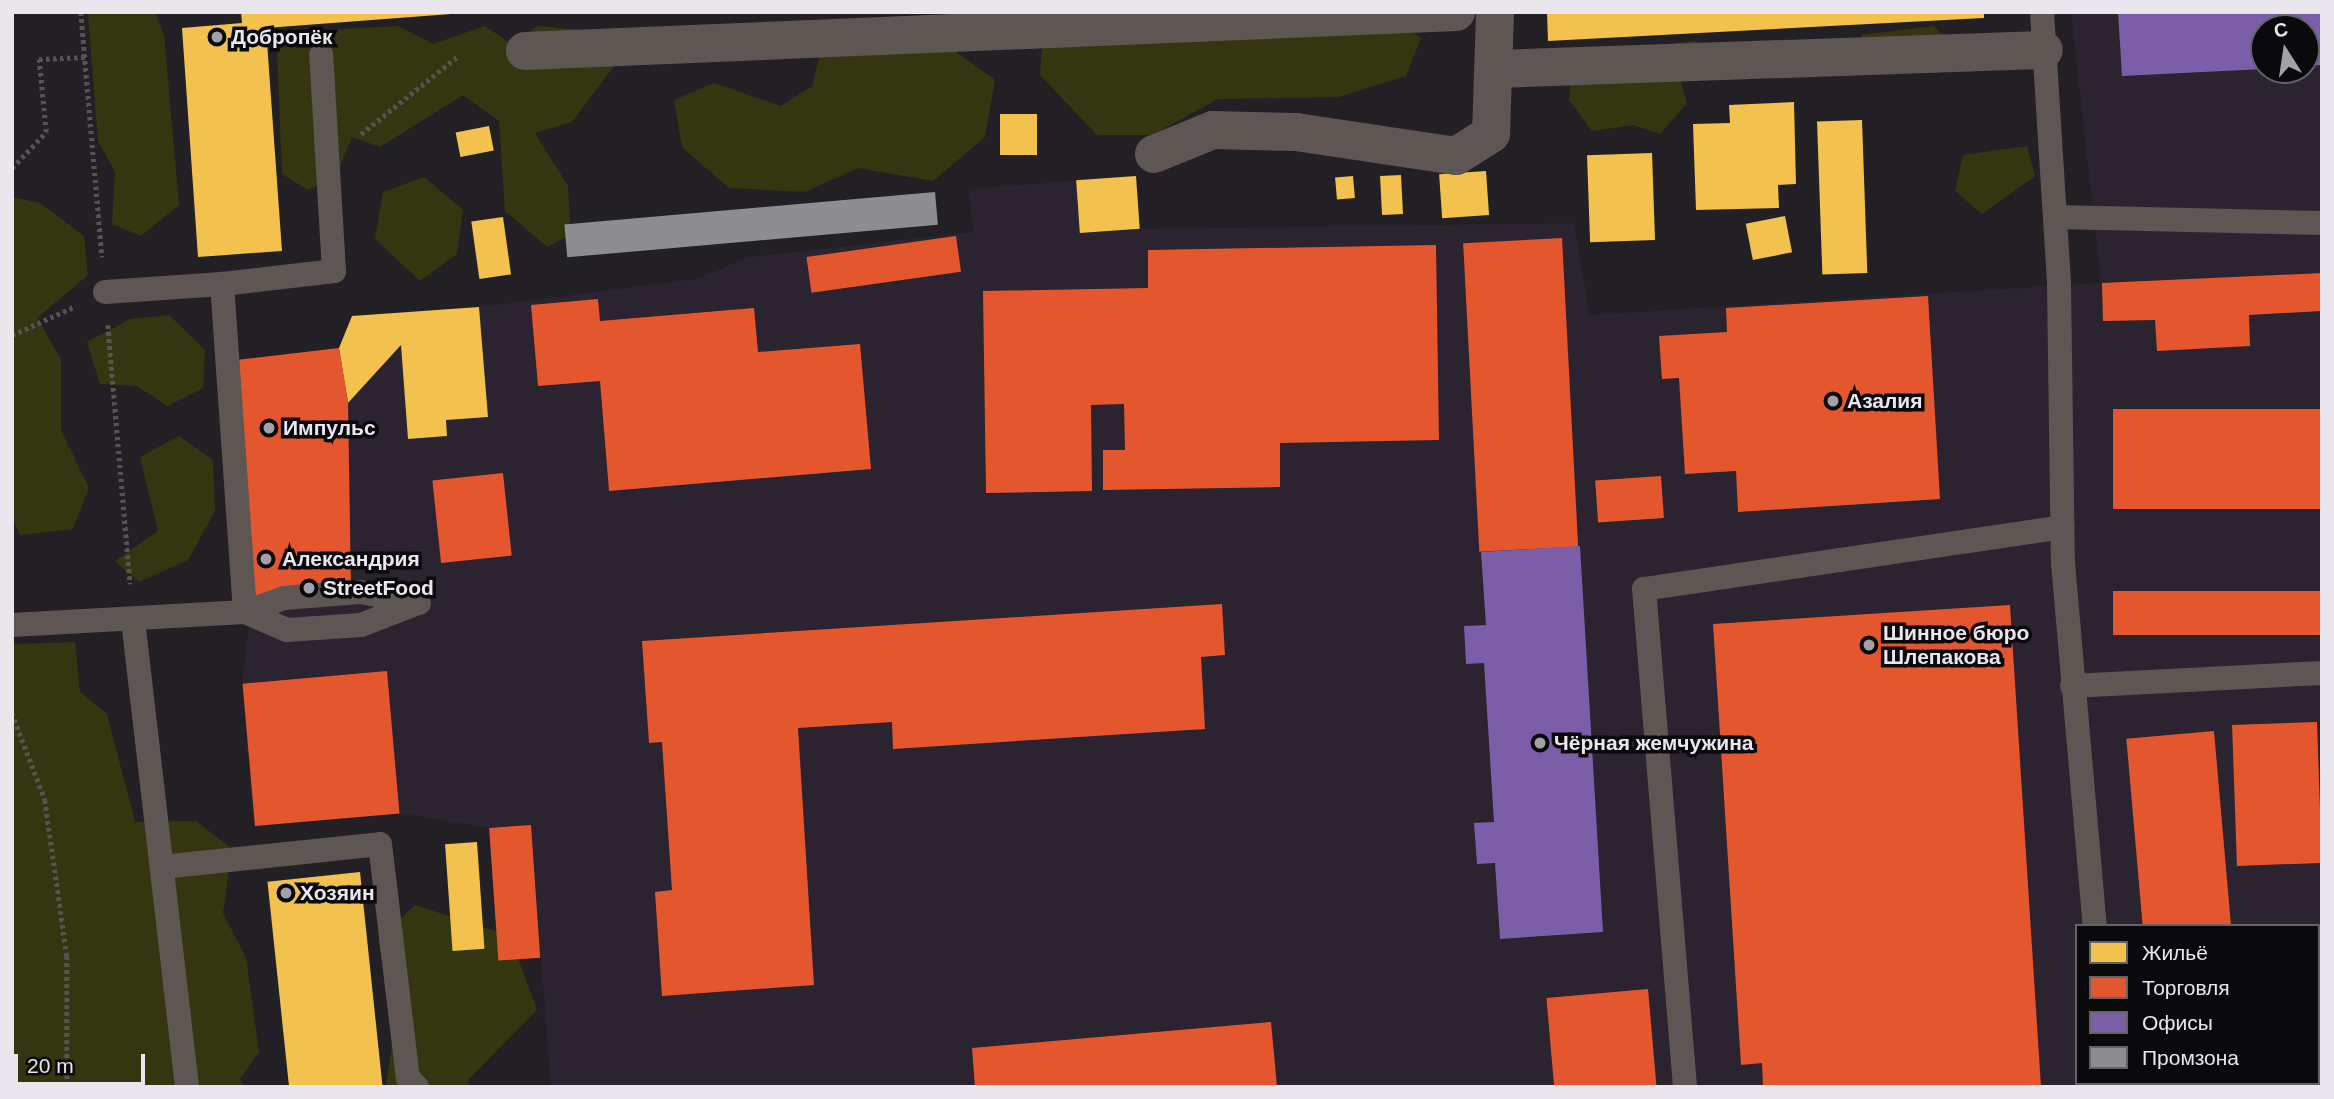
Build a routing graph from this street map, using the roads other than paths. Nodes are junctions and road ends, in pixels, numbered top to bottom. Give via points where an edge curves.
1 (1456, 12) edge
2 (1496, 12) edge
3 (2042, 12) edge
4 (832, 26) edge
5 (2044, 50) junction
6 (526, 51) dead end
7 (321, 54) dead end
8 (1494, 69) junction
9 (1154, 155) dead end
10 (2056, 217) junction
11 (2322, 223) edge
12 (222, 284) junction
13 (105, 292) road end
14 (2062, 527) junction
15 (245, 612) junction
16 (133, 620) junction
17 (12, 625) edge
18 (2322, 673) edge
19 (2072, 685) junction
20 (162, 867) junction
21 (2095, 924) edge
22 (187, 1087) edge
23 (417, 1087) edge
24 (1685, 1087) edge

1 - 4 street
2 - 8 street
3 - 5 lane
4 - 6 street
5 - 8 street
5 - 10 lane
7 - 12 lane via 334,271
8 - 9 street via 1491,134 1456,156 1296,132 1213,130
10 - 11 lane
10 - 14 lane
12 - 13 lane
12 - 15 lane
14 - 19 lane
14 - 24 lane via 1644,589
15 - 15 lane via 287,631 361,625 419,603 360,592 284,598
15 - 16 lane
16 - 17 lane
16 - 20 lane
18 - 19 lane
19 - 21 lane
20 - 22 lane
20 - 23 lane via 380,844 408,1078

